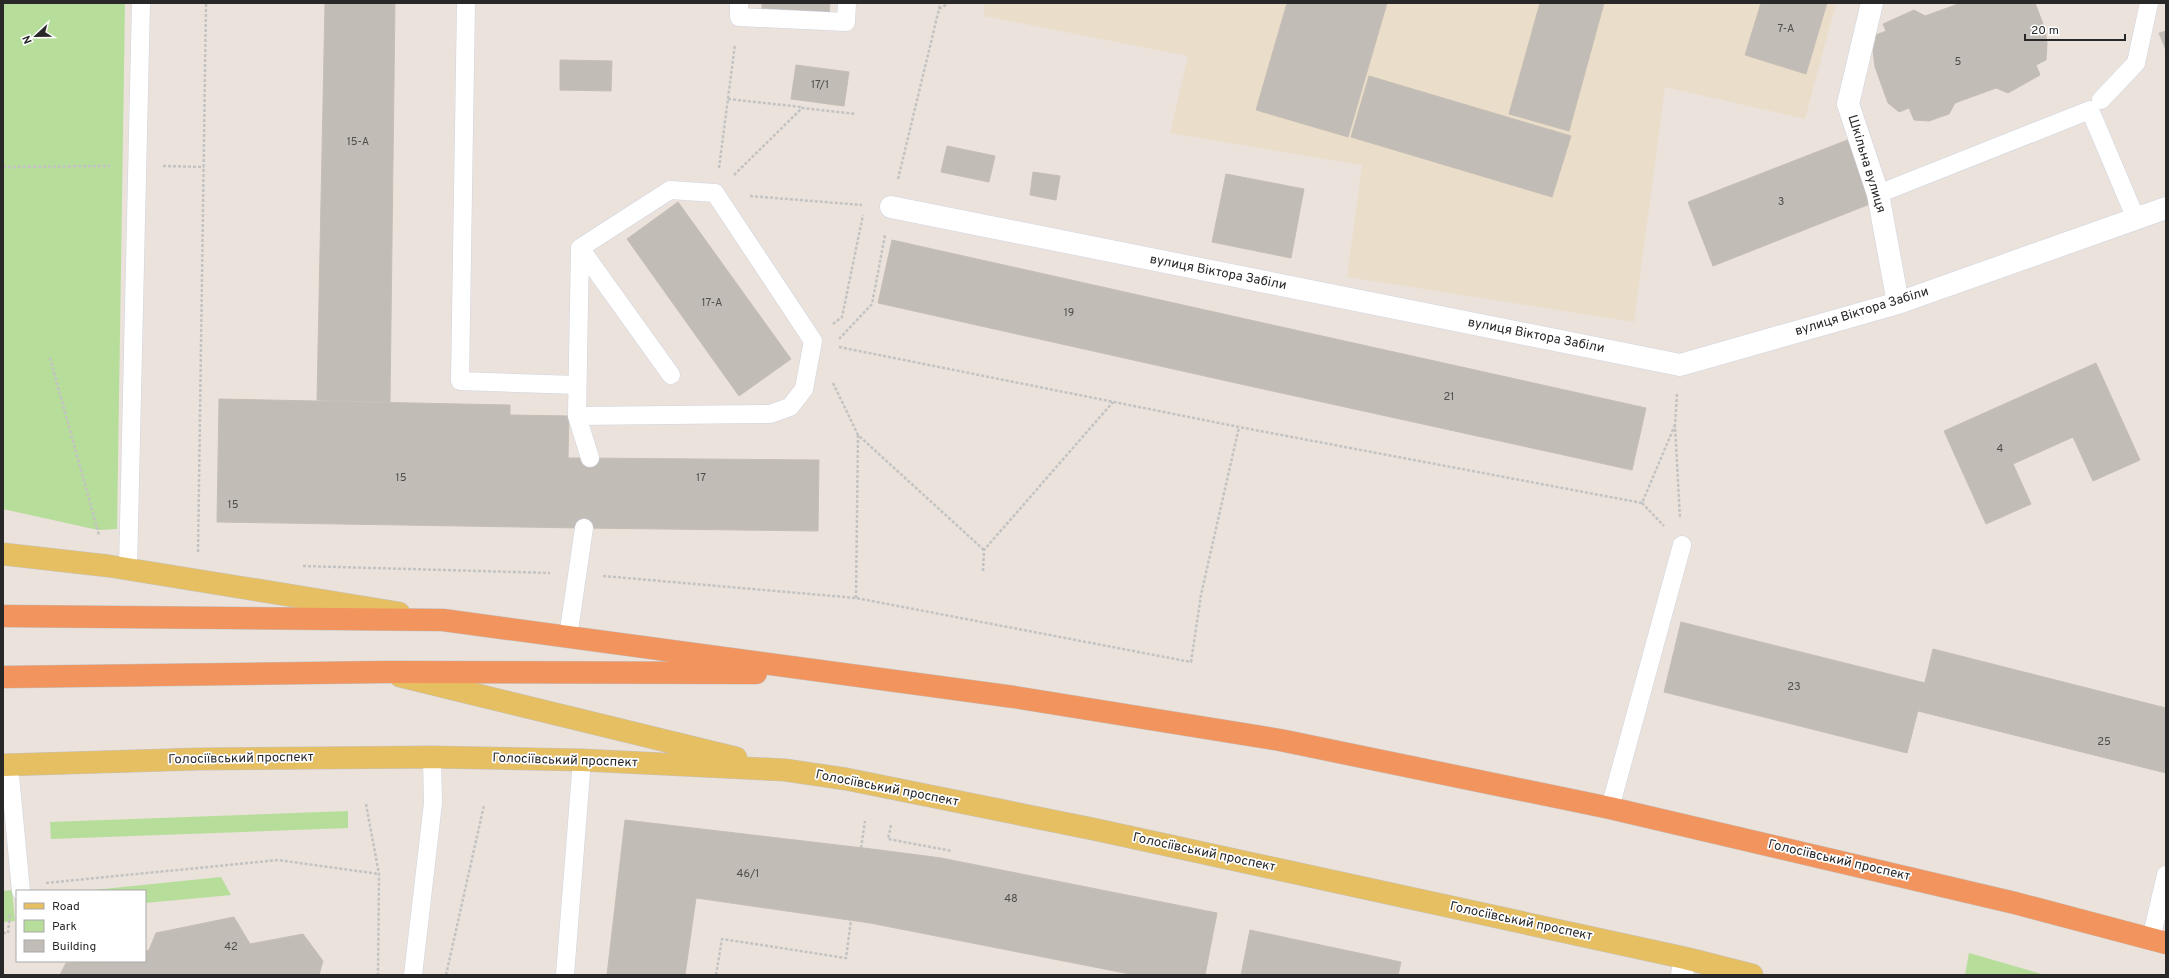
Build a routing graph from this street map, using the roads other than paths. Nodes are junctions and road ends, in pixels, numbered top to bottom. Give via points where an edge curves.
1 (141, 3) edge
2 (466, 3) edge
3 (739, 3) edge
4 (847, 3) edge
5 (1872, 3) edge
6 (2149, 3) edge
7 (2101, 100) dead end
8 (1878, 194) junction
9 (891, 207) road end
10 (2166, 208) edge
11 (2136, 219) junction
12 (580, 248) junction
13 (1898, 303) junction
14 (671, 375) dead end
15 (577, 385) junction
16 (577, 416) junction
17 (590, 458) dead end
18 (584, 528) dead end
19 (1682, 545) road end
20 (3, 554) edge
21 (119, 568) junction
22 (3, 616) edge
23 (443, 620) junction
24 (568, 637) junction
25 (385, 672) junction
26 (849, 673) junction
27 (3, 677) edge
28 (432, 757) junction
29 (582, 760) junction
30 (6, 765) edge
31 (785, 770) junction
32 (1610, 808) junction
33 (2166, 875) edge
34 (20, 888) edge
35 (2158, 941) edge
36 (1683, 967) edge
37 (412, 975) edge
38 (565, 975) edge
39 (1752, 975) edge

1 - 21 lane via 138,165
2 - 15 lane via 460,381
3 - 4 lane via 739,18 846,22
5 - 8 street, Шкільна вулиця via 1848,104
6 - 7 lane via 2136,63
8 - 11 lane via 2090,110
8 - 13 street, Шкільна вулиця
9 - 13 street, вулиця Віктора Забіли via 1680,365
10 - 11 street, вулиця Віктора Забіли
11 - 13 street, вулиця Віктора Забіли
12 - 14 lane
12 - 15 lane
12 - 16 lane via 670,190 715,193 813,341 804,389 790,407 770,414
15 - 16 lane
16 - 17 lane
18 - 24 lane
19 - 32 lane
20 - 21 main road
21 - 23 main road
22 - 23 highway, Голосіївський проспект
23 - 24 highway, Голосіївський проспект
24 - 26 highway, Голосіївський проспект
25 - 26 highway, Голосіївський проспект
25 - 27 highway, Голосіївський проспект
25 - 31 main road
26 - 32 highway, Голосіївський проспект via 1280,740
28 - 29 main road, Голосіївський проспект
28 - 30 main road, Голосіївський проспект via 199,759
28 - 37 lane via 433,803
29 - 31 main road, Голосіївський проспект
29 - 38 lane
30 - 34 lane
31 - 36 main road, Голосіївський проспект via 846,779 1093,829
32 - 35 highway, Голосіївський проспект via 2014,902
33 - 35 lane
36 - 39 main road, Голосіївський проспект

